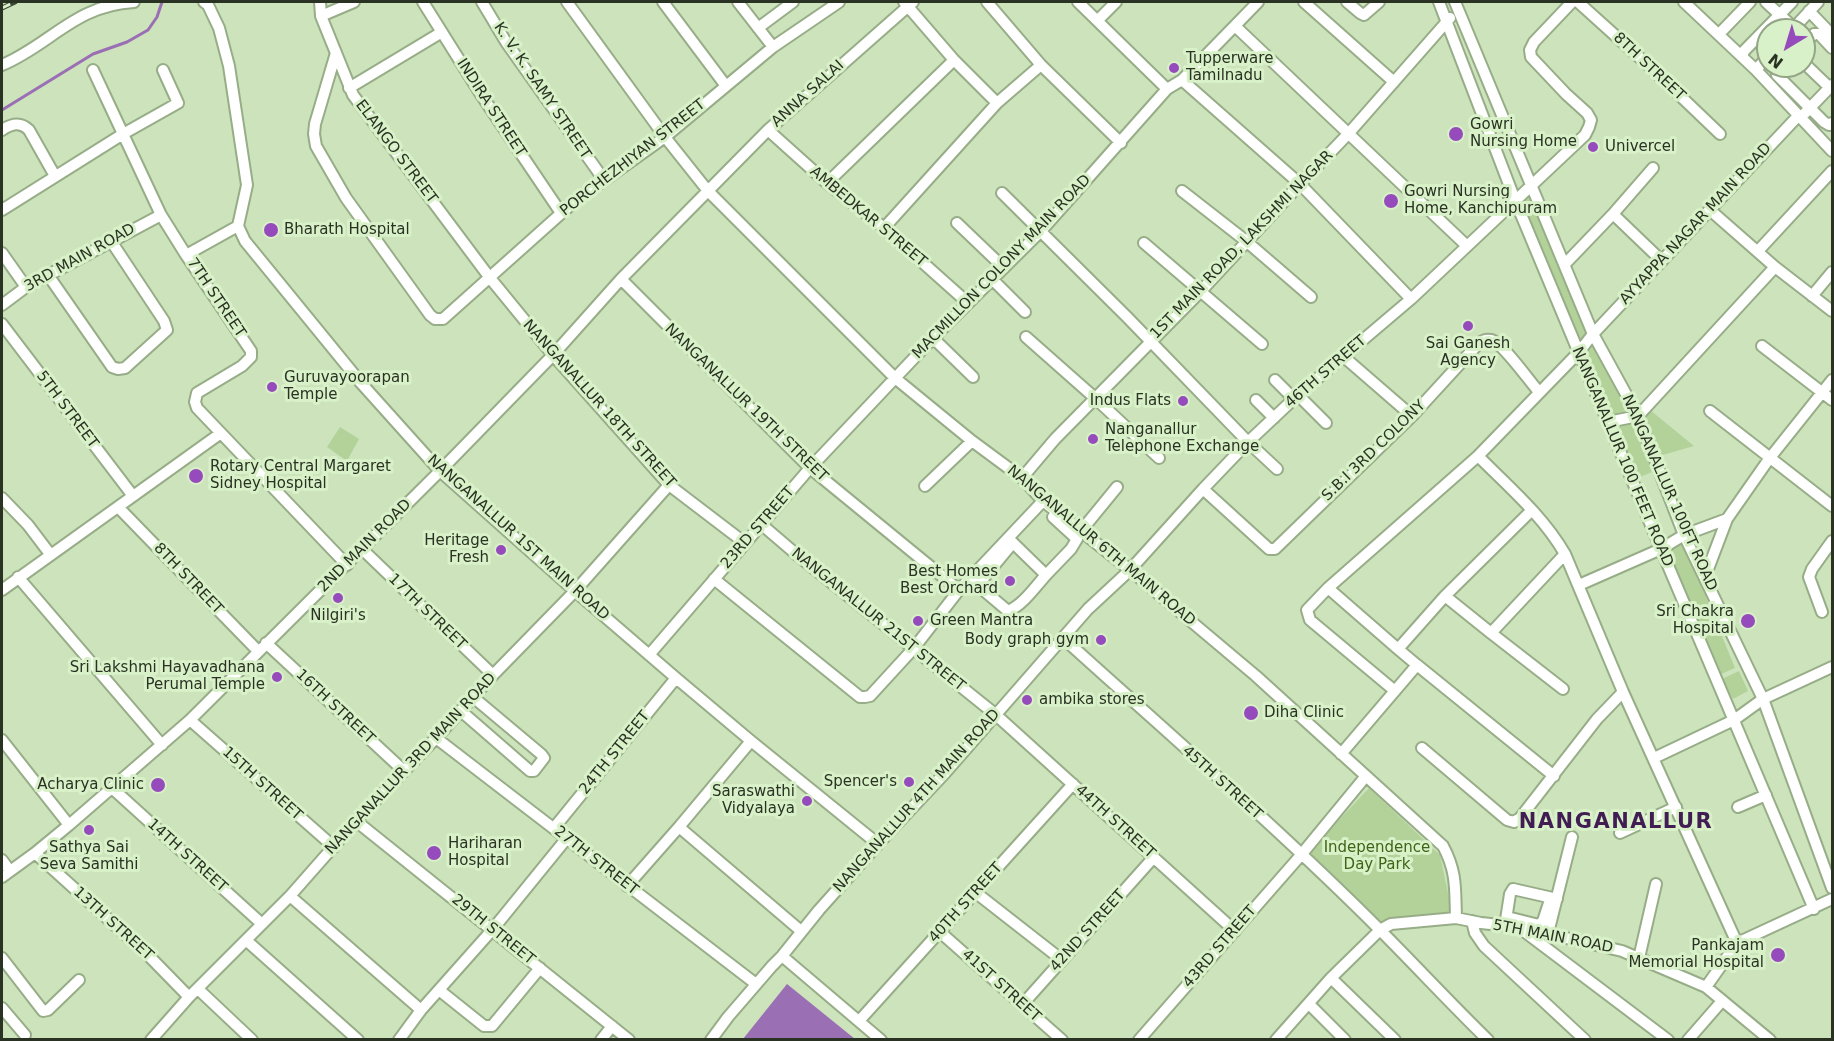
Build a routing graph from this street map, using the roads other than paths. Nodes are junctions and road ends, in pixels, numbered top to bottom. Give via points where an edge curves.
1 (134, 2) edge
2 (204, 2) edge
3 (320, 2) edge
4 (354, 2) edge
5 (423, 2) edge
6 (482, 2) edge
7 (567, 2) edge
8 (663, 2) edge
9 (738, 2) edge
10 (793, 2) edge
11 (839, 2) edge
12 (987, 2) edge
13 (1078, 2) edge
14 (1116, 2) edge
15 (1258, 2) edge
16 (1304, 2) edge
17 (1347, 2) edge
18 (1379, 2) edge
19 (1439, 2) edge
20 (1572, 2) edge
21 (1578, 2) edge
22 (1684, 2) edge
23 (1750, 2) edge
24 (1766, 2) edge
25 (1792, 2) edge
26 (1818, 2) edge
27 (908, 3) edge
28 (1457, 6) edge
29 (1809, 11) junction
30 (1780, 15) junction
31 (321, 16) junction
32 (1783, 18) edge
33 (1803, 18) edge
34 (1098, 20) junction
35 (1447, 22) junction
36 (1235, 26) junction
37 (758, 28) junction
38 (442, 32) junction
39 (1719, 34) junction
40 (1816, 34) edge
41 (1833, 35) edge
42 (773, 47) junction
43 (1833, 48) edge
44 (336, 53) junction
45 (1742, 57) junction
46 (954, 60) junction
47 (2, 65) edge
48 (1041, 65) junction
49 (93, 70) dead end
50 (163, 70) dead end
51 (1756, 70) edge
52 (1816, 74) edge
53 (1764, 78) edge
54 (1780, 78) edge
55 (1182, 80) junction
56 (1394, 82) junction
57 (726, 86) junction
58 (1831, 87) edge
59 (350, 88) junction
60 (1167, 89) junction
61 (997, 103) junction
62 (1810, 108) junction
63 (1800, 116) junction
64 (1833, 123) edge
65 (2, 130) edge
66 (768, 130) junction
67 (1349, 133) junction
68 (123, 134) junction
69 (1720, 134) dead end
70 (666, 137) junction
71 (1120, 143) junction
72 (1833, 151) edge
73 (1653, 168) dead end
74 (1833, 171) edge
75 (56, 176) junction
76 (604, 180) junction
77 (826, 183) junction
78 (1300, 184) junction
79 (1532, 184) junction
80 (708, 191) junction
81 (1182, 191) dead end
82 (1002, 193) dead end
83 (1515, 200) junction
84 (2, 210) edge
85 (1710, 210) junction
86 (561, 213) junction
87 (161, 214) junction
88 (1613, 214) junction
89 (957, 223) dead end
90 (238, 226) junction
91 (884, 228) junction
92 (1041, 231) junction
93 (111, 241) junction
94 (1246, 241) junction
95 (1144, 243) dead end
96 (1466, 245) junction
97 (1758, 251) junction
98 (2, 254) edge
99 (186, 255) junction
100 (1662, 261) junction
101 (1565, 264) junction
102 (1774, 267) junction
103 (1004, 268) junction
104 (1833, 272) edge
105 (48, 275) junction
106 (490, 278) junction
107 (621, 279) junction
108 (992, 279) junction
109 (27, 287) junction
110 (1201, 291) junction
111 (1812, 296) junction
112 (1311, 297) dead end
113 (1411, 298) junction
114 (968, 303) junction
115 (2, 305) edge
116 (1833, 311) edge
117 (1025, 312) dead end
118 (2, 324) edge
119 (1593, 334) junction
120 (1026, 337) dead end
121 (933, 338) junction
122 (1151, 341) junction
123 (1262, 344) dead end
124 (1762, 346) dead end
125 (1579, 352) junction
126 (553, 355) junction
127 (1344, 357) junction
128 (973, 377) dead end
129 (895, 378) junction
130 (1275, 380) dead end
131 (1833, 380) edge
132 (1539, 392) junction
133 (1823, 393) junction
134 (1296, 397) junction
135 (1095, 398) junction
136 (1256, 400) dead end
137 (1833, 400) edge
138 (1710, 411) dead end
139 (1412, 416) junction
140 (1638, 417) junction
141 (1274, 418) junction
142 (1608, 422) junction
143 (1326, 423) dead end
144 (221, 433) junction
145 (972, 441) junction
146 (1248, 442) junction
147 (1478, 456) junction
148 (1160, 459) dead end
149 (1769, 459) junction
150 (810, 468) junction
151 (1277, 469) dead end
152 (440, 471) junction
153 (1022, 478) junction
154 (669, 486) junction
155 (925, 486) dead end
156 (1117, 487) dead end
157 (1203, 489) junction
158 (133, 496) junction
159 (2, 498) edge
160 (1045, 505) junction
161 (1833, 506) edge
162 (118, 507) junction
163 (1532, 510) junction
164 (1727, 519) junction
165 (761, 524) junction
166 (1081, 531) junction
167 (1684, 535) junction
168 (1010, 541) junction
169 (1833, 541) edge
170 (745, 543) junction
171 (362, 549) junction
172 (1661, 549) junction
173 (50, 554) junction
174 (1565, 554) junction
175 (347, 565) junction
176 (1130, 570) junction
177 (1046, 575) junction
178 (18, 577) junction
179 (1705, 577) junction
180 (714, 579) junction
181 (973, 582) junction
182 (1578, 585) junction
183 (1328, 588) junction
184 (2, 590) edge
185 (959, 590) junction
186 (575, 591) junction
187 (1445, 596) junction
188 (1822, 612) dead end
189 (1491, 633) junction
190 (1063, 638) junction
191 (262, 647) junction
192 (914, 648) junction
193 (1398, 649) junction
194 (649, 655) junction
195 (1417, 665) junction
196 (1833, 667) edge
197 (493, 675) junction
198 (676, 678) junction
199 (1563, 689) dead end
200 (1395, 691) junction
201 (1623, 692) junction
202 (473, 697) junction
203 (1763, 699) junction
204 (461, 711) junction
205 (995, 714) junction
206 (190, 720) junction
207 (1734, 720) junction
208 (436, 738) junction
209 (2, 740) edge
210 (751, 741) junction
211 (162, 745) junction
212 (1422, 748) dead end
213 (1341, 754) junction
214 (1654, 758) junction
215 (404, 771) junction
216 (1366, 776) junction
217 (1554, 776) junction
218 (1073, 784) junction
219 (112, 788) junction
220 (1766, 795) junction
221 (1676, 807) junction
222 (1738, 807) dead end
223 (356, 821) junction
224 (69, 825) junction
225 (679, 827) junction
226 (554, 828) junction
227 (1620, 833) dead end
228 (1572, 837) dead end
229 (567, 838) junction
230 (878, 844) junction
231 (334, 848) junction
232 (35, 853) junction
233 (1301, 855) junction
234 (1154, 857) junction
235 (2, 860) edge
236 (6, 874) edge
237 (1656, 884) dead end
238 (627, 886) junction
239 (1833, 888) edge
240 (975, 892) junction
241 (291, 896) junction
242 (1554, 898) junction
243 (1833, 900) edge
244 (1814, 909) junction
245 (1455, 918) junction
246 (1472, 921) junction
247 (1506, 921) junction
248 (262, 924) junction
249 (1519, 927) junction
250 (493, 929) junction
251 (1380, 930) junction
252 (801, 931) junction
253 (1235, 931) junction
254 (940, 932) junction
255 (1548, 933) junction
256 (247, 941) junction
257 (1737, 943) junction
258 (782, 956) junction
259 (1639, 958) junction
260 (1062, 960) junction
261 (4, 965) edge
262 (540, 968) junction
263 (1331, 978) junction
264 (79, 980) dead end
265 (756, 984) junction
266 (1706, 987) junction
267 (439, 990) junction
268 (194, 993) junction
269 (1722, 1000) junction
270 (1309, 1004) junction
271 (1022, 1005) junction
272 (2, 1008) edge
273 (422, 1010) junction
274 (859, 1021) junction
275 (612, 1026) junction
276 (25, 1035) dead end
277 (151, 1040) edge
278 (252, 1040) edge
279 (358, 1040) edge
280 (399, 1040) edge
281 (601, 1040) edge
282 (629, 1040) edge
283 (711, 1040) edge
284 (881, 1040) edge
285 (1062, 1040) edge
286 (1139, 1040) edge
287 (1276, 1040) edge
288 (1346, 1040) edge
289 (1395, 1040) edge
290 (1488, 1040) edge
291 (1585, 1040) edge
292 (1668, 1040) edge
293 (1688, 1040) edge
294 (1770, 1040) edge

1 - 47 street via 111,4 87,13
2 - 90 street via 219,28 231,76 247,185
3 - 31 street, ELANGO STREET
4 - 31 street
5 - 38 street, INDIRA STREET
6 - 76 street, K. V. K. SAMY STREET
7 - 70 street, NANGANALLUR 6TH MAIN ROAD
8 - 57 street
9 - 37 street
10 - 37 street
11 - 42 street, PORCHEZHIYAN STREET
12 - 48 street
13 - 34 street
14 - 34 street
15 - 36 street, MACMILLON COLONY MAIN ROAD
16 - 56 street
17 - 18 street via 1364,15
19 - 35 street, NANGANALLUR 100 FEET ROAD
20 - 79 street, 46TH STREET via 1534,42 1531,57 1587,113 1590,127
21 - 69 street, 8TH STREET
22 - 39 street
23 - 39 street
24 - 30 street
25 - 30 street
26 - 29 street
27 - 46 street
27 - 66 street, ANNA SALAI
28 - 35 street, 1ST MAIN ROAD, LAKSHMI NAGAR
28 - 79 street, NANGANALLUR 100FT ROAD
29 - 33 street
29 - 41 street
30 - 32 street
30 - 45 street
31 - 44 street, ELANGO STREET
34 - 60 street
35 - 56 street, 1ST MAIN ROAD, LAKSHMI NAGAR
35 - 83 street, NANGANALLUR 100 FEET ROAD
36 - 55 street, MACMILLON COLONY MAIN ROAD
36 - 67 street
37 - 42 street
38 - 59 street
38 - 86 street, INDIRA STREET
39 - 45 street
40 - 43 street
42 - 57 street, PORCHEZHIYAN STREET
44 - 59 street, ELANGO STREET
44 - 106 street, PORCHEZHIYAN STREET via 314,134 316,146 346,198 435,319 443,319
45 - 51 street
46 - 61 street
46 - 77 street
48 - 61 street
48 - 71 street
49 - 68 street, 7TH STREET
50 - 68 street via 178,103
52 - 58 street
53 - 63 street
54 - 62 street
55 - 60 street, MACMILLON COLONY MAIN ROAD
55 - 78 street
56 - 67 street, 1ST MAIN ROAD, LAKSHMI NAGAR
57 - 70 street, PORCHEZHIYAN STREET
58 - 62 street, AYYAPPA NAGAR MAIN ROAD
59 - 106 street, ELANGO STREET
60 - 71 street, MACMILLON COLONY MAIN ROAD
61 - 91 street
62 - 63 street, AYYAPPA NAGAR MAIN ROAD
62 - 64 street via 1829,125
63 - 72 street
63 - 85 street, AYYAPPA NAGAR MAIN ROAD
65 - 75 street via 17,124 25,126
66 - 77 street, AMBEDKAR STREET
66 - 80 street, ANNA SALAI
67 - 78 street, 1ST MAIN ROAD, LAKSHMI NAGAR
67 - 96 street
68 - 75 street
68 - 87 street, 7TH STREET
70 - 76 street, PORCHEZHIYAN STREET
70 - 80 street, NANGANALLUR 6TH MAIN ROAD
71 - 92 street, MACMILLON COLONY MAIN ROAD
73 - 88 street
74 - 97 street
75 - 84 street
76 - 86 street, PORCHEZHIYAN STREET
77 - 91 street, AMBEDKAR STREET
78 - 94 street, 1ST MAIN ROAD, LAKSHMI NAGAR
78 - 113 street
79 - 83 street, 46TH STREET
79 - 101 street, NANGANALLUR 100FT ROAD
80 - 107 street, 2ND MAIN ROAD
80 - 129 street, NANGANALLUR 6TH MAIN ROAD
81 - 94 street
82 - 92 street
83 - 96 street, 46TH STREET
83 - 125 street, NANGANALLUR 100 FEET ROAD
85 - 97 street
85 - 100 street, AYYAPPA NAGAR MAIN ROAD
86 - 106 street, PORCHEZHIYAN STREET
87 - 93 street, 3RD MAIN ROAD
87 - 99 street, 7TH STREET
88 - 100 street
88 - 101 street
89 - 103 street
90 - 99 street
90 - 152 street, NANGANALLUR 1ST MAIN ROAD via 245,241 320,334
91 - 114 street, AMBEDKAR STREET
92 - 103 street, MACMILLON COLONY MAIN ROAD
92 - 122 street
93 - 105 street, 3RD MAIN ROAD
93 - 105 street via 167,330 125,368 112,367
94 - 110 street, 1ST MAIN ROAD, LAKSHMI NAGAR
94 - 112 street
95 - 110 street
96 - 113 street, 46TH STREET
97 - 102 street
98 - 109 street
99 - 144 street, 7TH STREET via 251,351 242,366 195,396 197,408
100 - 119 street, AYYAPPA NAGAR MAIN ROAD
101 - 119 street, NANGANALLUR 100FT ROAD
102 - 111 street
102 - 140 street
103 - 108 street, MACMILLON COLONY MAIN ROAD
104 - 111 street
105 - 109 street, 3RD MAIN ROAD
106 - 126 street, NANGANALLUR 18TH STREET
107 - 126 street, 2ND MAIN ROAD
107 - 150 street, NANGANALLUR 19TH STREET
108 - 114 street, MACMILLON COLONY MAIN ROAD
108 - 117 street
109 - 115 street, 3RD MAIN ROAD
110 - 122 street, 1ST MAIN ROAD, LAKSHMI NAGAR
110 - 123 street
111 - 116 street
113 - 127 street, 46TH STREET
114 - 121 street, MACMILLON COLONY MAIN ROAD
118 - 158 street, 5TH STREET
119 - 125 street, AYYAPPA NAGAR MAIN ROAD
119 - 140 street, NANGANALLUR 100FT ROAD
120 - 135 street
121 - 128 street
121 - 129 street, MACMILLON COLONY MAIN ROAD
122 - 135 street, 1ST MAIN ROAD, LAKSHMI NAGAR
122 - 146 street
124 - 133 street
125 - 132 street, AYYAPPA NAGAR MAIN ROAD
125 - 142 street, NANGANALLUR 100 FEET ROAD
126 - 152 street, 2ND MAIN ROAD
126 - 154 street, NANGANALLUR 18TH STREET
127 - 134 street, 46TH STREET
127 - 139 street
129 - 145 street, NANGANALLUR 6TH MAIN ROAD
129 - 150 street, 23RD STREET
130 - 134 street
131 - 133 street
132 - 139 street, S.B.I 3RD COLONY via 1502,346 1484,340
132 - 147 street, AYYAPPA NAGAR MAIN ROAD
133 - 137 street
133 - 149 street
134 - 141 street, 46TH STREET
134 - 143 street
135 - 148 street
135 - 153 street, 1ST MAIN ROAD, LAKSHMI NAGAR
136 - 141 street
138 - 149 street
139 - 157 street, S.B.I 3RD COLONY via 1275,549 1269,549
140 - 142 street
140 - 167 street, NANGANALLUR 100FT ROAD
141 - 146 street, 46TH STREET
142 - 172 street, NANGANALLUR 100 FEET ROAD
144 - 158 street
144 - 175 street, 7TH STREET
145 - 153 street, NANGANALLUR 6TH MAIN ROAD
145 - 155 street
146 - 151 street
146 - 157 street, 46TH STREET
147 - 163 street
147 - 183 street, AYYAPPA NAGAR MAIN ROAD
149 - 161 street
149 - 164 street
150 - 165 street, 23RD STREET
150 - 185 street, NANGANALLUR 19TH STREET
152 - 171 street, 2ND MAIN ROAD
152 - 186 street, NANGANALLUR 1ST MAIN ROAD
153 - 160 street, NANGANALLUR 6TH MAIN ROAD
154 - 170 street, NANGANALLUR 18TH STREET
154 - 186 street, NANGANALLUR 3RD MAIN ROAD
156 - 166 street
157 - 176 street, 46TH STREET
158 - 162 street
159 - 173 street
160 - 166 street, NANGANALLUR 6TH MAIN ROAD
160 - 168 street
160 - 177 street via 1077,539
162 - 173 street
162 - 191 street, 8TH STREET
163 - 174 street via 1554,534
163 - 187 street
164 - 167 street
164 - 179 street
165 - 170 street, 23RD STREET
165 - 192 street, NANGANALLUR 21ST STREET
166 - 176 street, NANGANALLUR 6TH MAIN ROAD
167 - 172 street
167 - 179 street, NANGANALLUR 100FT ROAD
168 - 177 street
168 - 181 street
169 - 188 street via 1809,577
170 - 180 street, 23RD STREET
171 - 175 street, 2ND MAIN ROAD
171 - 197 street, 17TH STREET
172 - 182 street
172 - 207 street, NANGANALLUR 100 FEET ROAD
173 - 178 street
174 - 182 street
174 - 189 street
175 - 191 street, 2ND MAIN ROAD
176 - 190 street, NANGANALLUR 4TH MAIN ROAD
176 - 213 street, NANGANALLUR 6TH MAIN ROAD
177 - 181 street via 1008,612
178 - 184 street
178 - 211 street
179 - 203 street, NANGANALLUR 100FT ROAD
180 - 192 street via 860,697 870,696
180 - 194 street, 23RD STREET
181 - 185 street
182 - 201 street
183 - 193 street
183 - 200 street, AYYAPPA NAGAR MAIN ROAD via 1307,610 1310,620
185 - 192 street
186 - 194 street, NANGANALLUR 1ST MAIN ROAD
186 - 197 street, NANGANALLUR 3RD MAIN ROAD
187 - 189 street
187 - 193 street
189 - 199 street
190 - 205 street, NANGANALLUR 4TH MAIN ROAD
190 - 233 street, 45TH STREET
191 - 206 street, 2ND MAIN ROAD
191 - 215 street, 16TH STREET
192 - 205 street, NANGANALLUR 21ST STREET
193 - 195 street
194 - 198 street, NANGANALLUR 1ST MAIN ROAD
195 - 200 street
195 - 217 street
196 - 203 street
197 - 202 street, NANGANALLUR 3RD MAIN ROAD
198 - 210 street, NANGANALLUR 1ST MAIN ROAD
198 - 226 street, 24TH STREET
200 - 213 street
201 - 214 street
201 - 217 street
202 - 204 street, NANGANALLUR 3RD MAIN ROAD
202 - 204 street via 541,754 541,763 530,771
203 - 207 street
203 - 239 street, NANGANALLUR 100FT ROAD
204 - 208 street, NANGANALLUR 3RD MAIN ROAD
205 - 218 street, 44TH STREET
205 - 230 street, NANGANALLUR 4TH MAIN ROAD
206 - 211 street, 2ND MAIN ROAD
206 - 231 street, 15TH STREET
207 - 214 street
207 - 220 street, NANGANALLUR 100 FEET ROAD
208 - 215 street, NANGANALLUR 3RD MAIN ROAD
208 - 226 street, 27TH STREET
209 - 224 street
210 - 225 street
210 - 230 street, NANGANALLUR 1ST MAIN ROAD
211 - 219 street, 2ND MAIN ROAD
212 - 217 street via 1511,822 1520,818
213 - 216 street, NANGANALLUR 6TH MAIN ROAD
214 - 221 street
215 - 223 street, NANGANALLUR 3RD MAIN ROAD
216 - 233 street, 43RD STREET
216 - 245 street, NANGANALLUR 6TH MAIN ROAD via 1443,846 1454,873
218 - 234 street, 44TH STREET
218 - 240 street, 40TH STREET
219 - 224 street, 2ND MAIN ROAD
219 - 248 street, 14TH STREET
220 - 222 street
220 - 244 street, NANGANALLUR 100 FEET ROAD
221 - 227 street
221 - 257 street
223 - 231 street, NANGANALLUR 3RD MAIN ROAD
223 - 250 street, 29TH STREET
224 - 232 street, 2ND MAIN ROAD
225 - 238 street
225 - 252 street
226 - 229 street, 27TH STREET
228 - 242 street
229 - 238 street, 27TH STREET
229 - 250 street
230 - 252 street, NANGANALLUR 4TH MAIN ROAD
231 - 241 street, NANGANALLUR 3RD MAIN ROAD
232 - 236 street, 2ND MAIN ROAD
232 - 268 street, 13TH STREET
233 - 251 street, 45TH STREET
233 - 253 street, 43RD STREET
234 - 253 street, 44TH STREET
234 - 260 street, 42ND STREET
235 - 236 street
237 - 259 street
238 - 265 street, 27TH STREET
240 - 254 street, 40TH STREET
240 - 260 street
241 - 248 street, NANGANALLUR 3RD MAIN ROAD
241 - 273 street
242 - 247 street via 1539,925
242 - 247 street via 1514,889
242 - 255 street
243 - 244 street
244 - 257 street
245 - 246 street, 5TH MAIN ROAD
245 - 251 street, 5TH MAIN ROAD via 1391,924
246 - 247 street, 5TH MAIN ROAD
246 - 291 street via 1484,946
247 - 249 street, 5TH MAIN ROAD
248 - 256 street, NANGANALLUR 3RD MAIN ROAD
249 - 255 street, 5TH MAIN ROAD
249 - 292 street
250 - 262 street, 29TH STREET
250 - 267 street
251 - 263 street
251 - 290 street, 45TH STREET
252 - 258 street, NANGANALLUR 4TH MAIN ROAD
253 - 286 street, 43RD STREET
254 - 271 street, 41ST STREET
254 - 274 street, 40TH STREET
255 - 259 street, 5TH MAIN ROAD
256 - 268 street, NANGANALLUR 3RD MAIN ROAD
256 - 279 street
257 - 266 street
258 - 265 street, NANGANALLUR 4TH MAIN ROAD
258 - 274 street
259 - 266 street, 5TH MAIN ROAD
260 - 271 street, 42ND STREET
261 - 264 street via 43,1011
262 - 267 street via 488,1027
262 - 275 street, 29TH STREET
263 - 270 street
263 - 289 street
265 - 283 street, NANGANALLUR 4TH MAIN ROAD
266 - 269 street, 5TH MAIN ROAD
267 - 273 street
268 - 277 street, NANGANALLUR 3RD MAIN ROAD
268 - 278 street, 13TH STREET
269 - 293 street
269 - 294 street, 5TH MAIN ROAD
270 - 287 street
270 - 288 street
271 - 285 street, 41ST STREET
272 - 276 street
273 - 280 street
274 - 284 street
275 - 281 street
275 - 282 street, 29TH STREET

